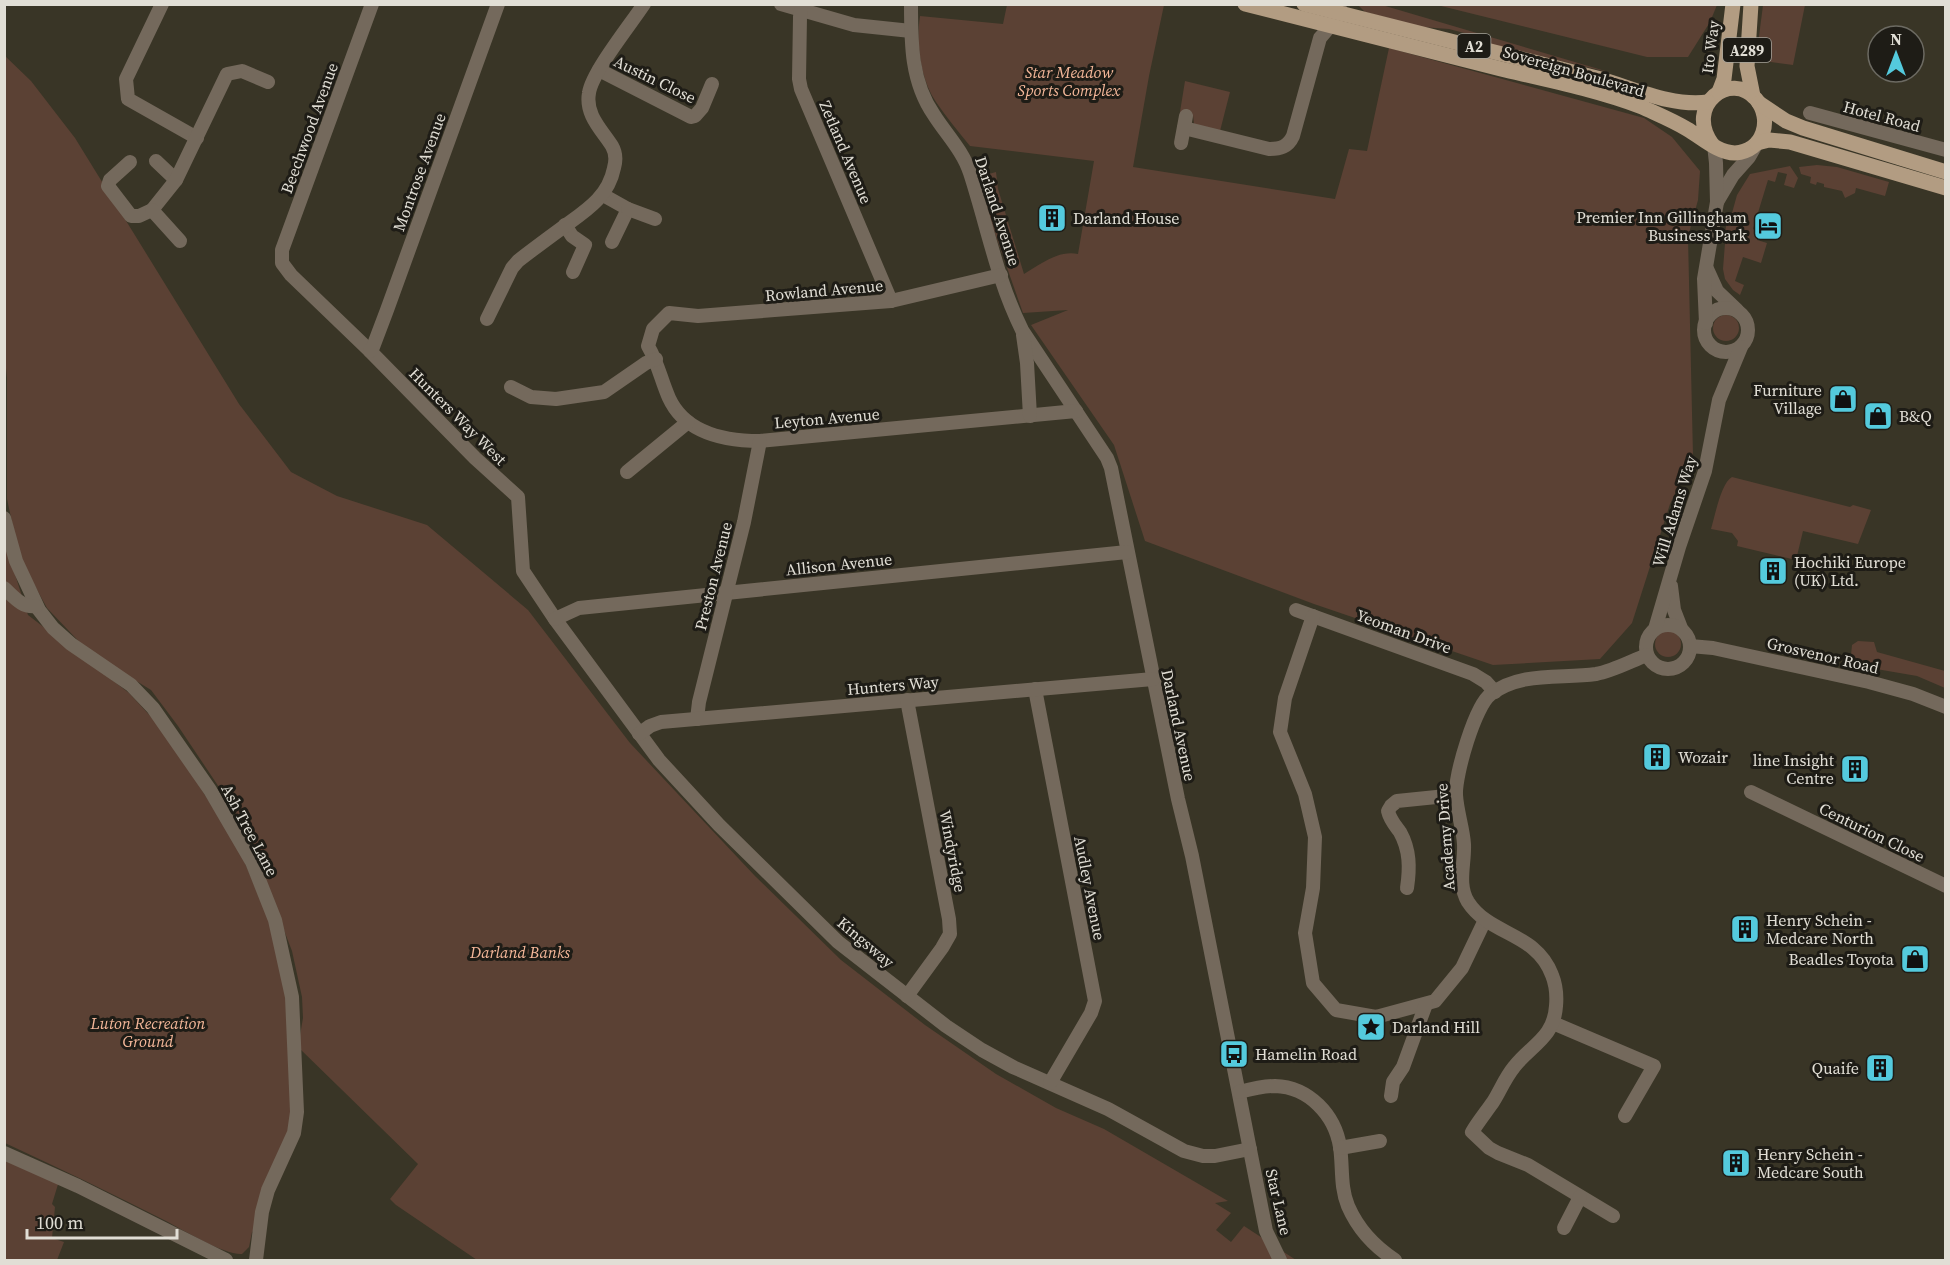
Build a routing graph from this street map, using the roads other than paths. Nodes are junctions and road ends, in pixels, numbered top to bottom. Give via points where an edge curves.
1 (162, 4) edge
2 (372, 4) edge
3 (498, 4) edge
4 (644, 4) edge
5 (781, 4) edge
6 (911, 4) edge
7 (1245, 4) edge
8 (1304, 4) edge
9 (1733, 4) edge
10 (1751, 4) edge
11 (1340, 9) edge
12 (801, 10) junction
13 (1331, 27) junction
14 (911, 31) junction
15 (599, 70) junction
16 (267, 82) dead end
17 (712, 84) dead end
18 (1714, 97) junction
19 (1756, 99) junction
20 (1844, 107) dead end
21 (1810, 113) dead end
22 (1841, 121) junction
23 (197, 138) junction
24 (1181, 142) dead end
25 (1757, 143) junction
26 (1713, 145) junction
27 (1946, 150) edge
28 (156, 161) dead end
29 (130, 162) dead end
30 (1946, 172) edge
31 (176, 180) junction
32 (1946, 188) edge
33 (603, 195) junction
34 (1717, 202) junction
35 (628, 209) junction
36 (152, 210) junction
37 (655, 219) dead end
38 (565, 225) junction
39 (180, 241) dead end
40 (612, 242) dead end
41 (282, 264) joint
42 (1707, 269) junction
43 (573, 272) dead end
44 (1001, 275) junction
45 (891, 301) junction
46 (1738, 312) junction
47 (488, 320) dead end
48 (1706, 323) junction
49 (653, 329) joint
50 (1022, 330) junction
51 (1741, 347) junction
52 (370, 351) junction
53 (1718, 351) junction
54 (656, 359) junction
55 (1725, 381) junction
56 (512, 387) dead end
57 (1076, 411) junction
58 (1030, 416) junction
59 (688, 422) junction
60 (760, 441) junction
61 (627, 472) dead end
62 (4, 518) edge
63 (1127, 552) junction
64 (1670, 581) junction
65 (4, 588) edge
66 (726, 592) junction
67 (36, 606) junction
68 (1296, 610) dead end
69 (1313, 616) junction
70 (555, 619) junction
71 (1681, 628) junction
72 (1655, 629) junction
73 (1690, 646) junction
74 (1647, 655) junction
75 (1153, 679) junction
76 (1035, 689) junction
77 (1495, 692) junction
78 (907, 700) junction
79 (1946, 707) edge
80 (697, 719) junction
81 (639, 734) junction
82 (1751, 792) dead end
83 (1456, 795) junction
84 (1946, 886) edge
85 (1407, 888) dead end
86 (1485, 920) junction
87 (907, 996) junction
88 (1426, 1004) junction
89 (1553, 1023) junction
90 (1050, 1083) junction
91 (1239, 1092) junction
92 (1391, 1096) dead end
93 (1625, 1116) dead end
94 (1380, 1141) dead end
95 (1340, 1148) junction
96 (1250, 1149) junction
97 (4, 1153) edge
98 (1580, 1197) junction
99 (1613, 1216) dead end
100 (1564, 1228) dead end
101 (226, 1260) edge
102 (256, 1260) edge
103 (1280, 1260) edge
104 (1395, 1260) edge

1 - 23 street via 126,79 128,99
2 - 41 street, Beechwood Avenue via 282,250
3 - 52 street, Montrose Avenue
4 - 15 street
5 - 12 street
6 - 14 street, Darland Avenue
7 - 13 main road, Sovereign Boulevard / A2
8 - 11 main road, Sovereign Boulevard / A2
9 - 18 main road, Ito Way / A289 via 1724,79
10 - 19 main road, A289 via 1747,66
11 - 13 street
11 - 18 main road, Sovereign Boulevard / A2 via 1666,99 1695,103
12 - 14 street via 854,25
12 - 45 street, Zetland Avenue via 801,89
13 - 24 street via 1320,38 1293,136 1285,146 1269,149 1185,122
13 - 26 main road, Sovereign Boulevard / A2 via 1624,101 1672,121
14 - 44 street, Darland Avenue via 917,83 970,172
15 - 17 street, Austin Close via 691,117 702,108
15 - 33 street via 589,93 590,107 616,160 612,180
16 - 23 street via 242,70 227,74
18 - 19 main road via 1735,89
18 - 26 main road via 1703,120
19 - 25 main road via 1764,124
19 - 30 main road via 1780,118 1803,128
20 - 22 street
21 - 22 street, Hotel Road
22 - 27 street, Hotel Road
23 - 31 street
25 - 26 main road via 1734,153
25 - 32 main road via 1790,142
25 - 34 street
26 - 34 street
28 - 31 street
29 - 36 street via 108,186 131,216
31 - 36 street
33 - 35 street
33 - 38 street
34 - 42 street
35 - 37 street
35 - 40 street
36 - 39 street
38 - 43 street via 585,245
38 - 47 street via 512,268
41 - 52 street, Hunters Way West
42 - 46 street via 1717,291
42 - 48 street
44 - 45 street, Rowland Avenue
44 - 50 street, Darland Avenue
45 - 49 street, Rowland Avenue via 698,316 669,314
46 - 48 street via 1719,309
46 - 51 street via 1749,329
48 - 53 street via 1706,340
49 - 54 street, Leyton Avenue via 648,346
50 - 57 street, Darland Avenue
50 - 58 street, Darland Avenue
51 - 53 street via 1730,352
51 - 55 street, Will Adams Way
52 - 70 street, Hunters Way West via 518,497 523,571
53 - 55 street, Will Adams Way via 1724,362
54 - 56 street via 604,392 547,398 531,397
54 - 59 street, Leyton Avenue via 669,399
55 - 64 street, Will Adams Way via 1705,471
57 - 58 street, Leyton Avenue
57 - 63 street, Darland Avenue via 1111,468
58 - 60 street, Leyton Avenue
59 - 60 street, Leyton Avenue via 721,438
59 - 61 street
60 - 66 street, Preston Avenue
62 - 67 street, Ash Tree Lane via 16,561
63 - 66 street, Allison Avenue
63 - 75 street, Darland Avenue
64 - 71 street, Will Adams Way
64 - 72 street, Will Adams Way
65 - 67 street via 20,603
66 - 70 street, Allison Avenue via 579,608
66 - 80 street, Preston Avenue
67 - 102 street, Ash Tree Lane via 61,636 131,685 153,708 210,790 252,862 275,920 292,997 297,1113 294,1133 268,1190
68 - 69 street, Yeoman Drive
69 - 77 street, Yeoman Drive via 1473,674
69 - 88 street via 1285,698 1280,732 1305,794 1316,837 1305,933 1313,983 1336,1010 1376,1017
70 - 81 street, Kingsway
71 - 72 street via 1668,624
71 - 73 street
72 - 74 street via 1647,640
73 - 74 street via 1686,659 1676,667 1662,668
73 - 79 street, Grosvenor Road via 1869,682
74 - 77 street, Academy Drive via 1600,673 1517,680
75 - 76 street, Hunters Way
75 - 91 street, Darland Avenue
76 - 78 street, Hunters Way
76 - 90 street, Audley Avenue via 1095,1001
77 - 83 street, Academy Drive via 1478,712 1471,730
78 - 80 street, Hunters Way
78 - 87 street, Windyridge via 950,934
80 - 81 street, Hunters Way via 661,722
81 - 87 street, Kingsway via 719,825 838,942
82 - 84 street, Centurion Close
83 - 85 street via 1405,800 1391,806 1390,819 1409,858
83 - 86 street, Academy Drive via 1464,846 1463,889 1469,904
86 - 88 street via 1462,968 1435,1001
86 - 89 street, Academy Drive via 1535,948 1550,968 1557,994
87 - 90 street, Kingsway via 982,1050
88 - 92 street
89 - 93 street via 1654,1066
89 - 98 street, Academy Drive via 1544,1038 1514,1067 1472,1132 1489,1148 1528,1165
90 - 96 street, Kingsway via 1108,1109 1184,1151 1215,1156
91 - 95 street via 1278,1086 1308,1096 1327,1114
91 - 96 street, Darland Avenue
94 - 95 street
95 - 104 street via 1347,1204 1364,1234
96 - 103 street, Star Lane via 1266,1231
97 - 101 street
98 - 99 street, Academy Drive
98 - 100 street

